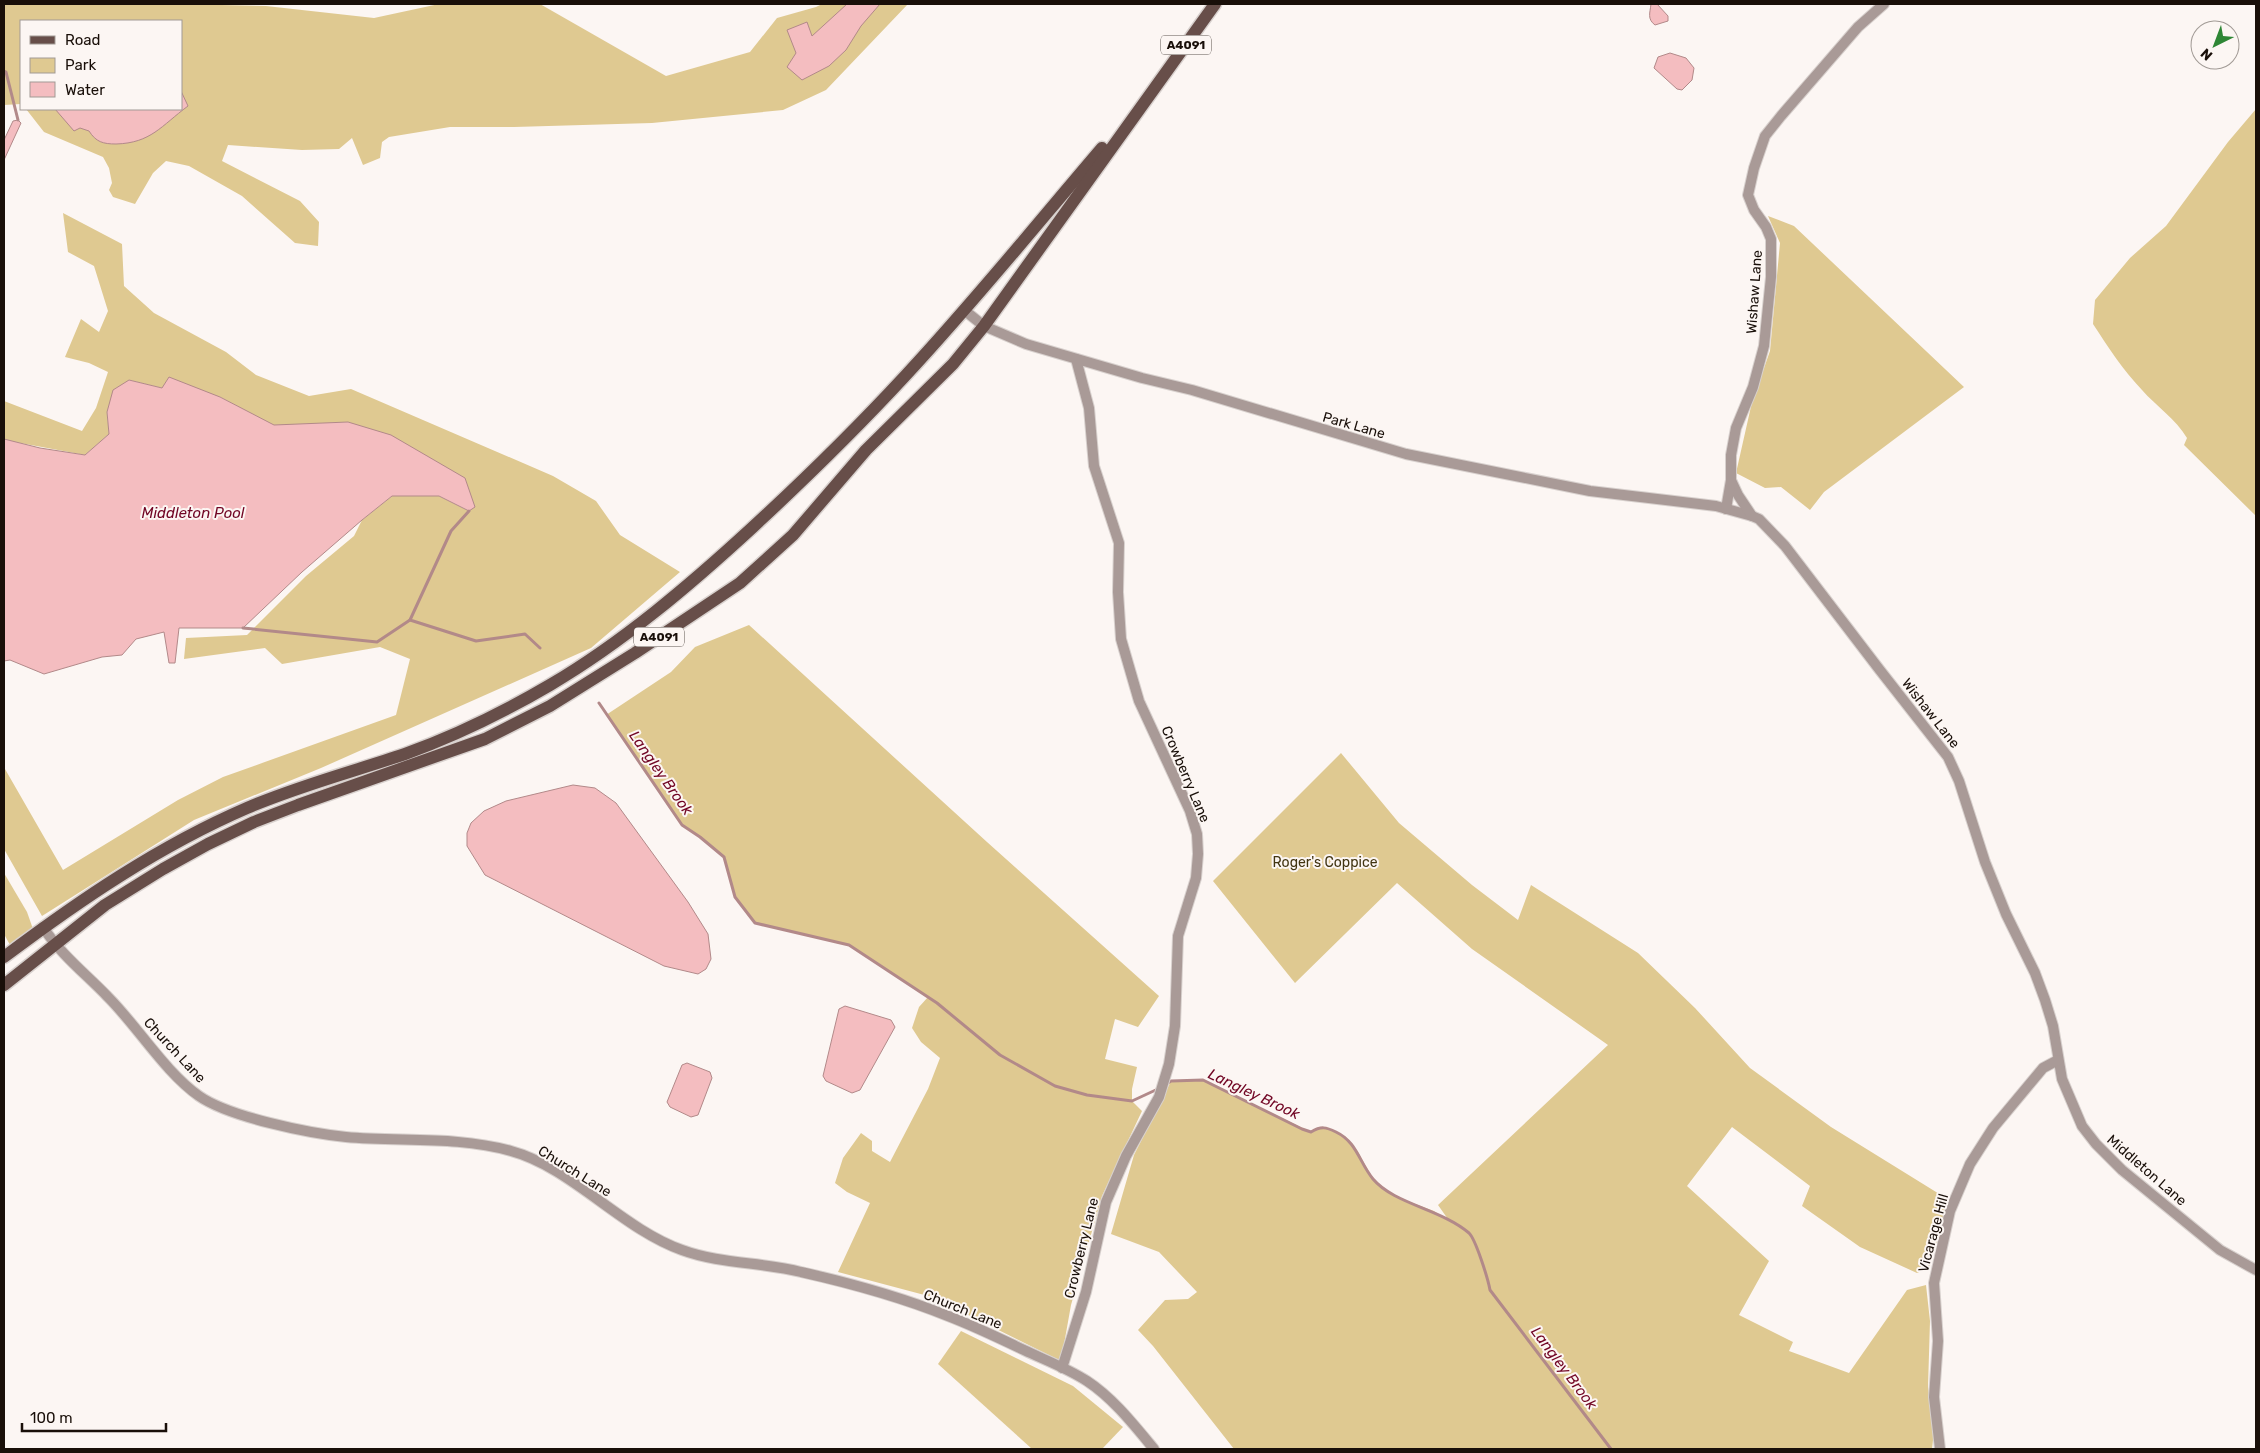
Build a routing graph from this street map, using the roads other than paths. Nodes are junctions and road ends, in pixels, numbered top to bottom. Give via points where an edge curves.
1 (1215, 4) edge
2 (1884, 4) edge
3 (1156, 85) junction
4 (964, 310) junction
5 (984, 326) junction
6 (1076, 359) junction
7 (1731, 480) junction
8 (1726, 508) junction
9 (1752, 516) junction
10 (43, 927) junction
11 (54, 944) junction
12 (4, 957) edge
13 (4, 985) edge
14 (2058, 1060) junction
15 (2256, 1270) edge
16 (1062, 1368) junction
17 (1154, 1449) edge
18 (1940, 1449) edge

1 - 3 main road, A4091
2 - 7 street, Wishaw Lane via 1858,28 1780,116 1765,136 1754,168 1748,195 1771,239 1771,277 1764,346 1753,387 1736,428
3 - 4 main road, A4091
3 - 5 main road, A4091
4 - 5 street, Park Lane
4 - 10 main road, A4091 via 902,379 781,501 682,590 595,655 543,689 454,733 407,753 309,784 198,830 150,856
5 - 6 street, Park Lane via 1026,344
5 - 11 main road, A4091 via 953,364 866,450 770,558 740,583 635,654 550,706 485,740 298,805 208,844 105,905
6 - 8 street, Park Lane via 1406,454 1590,491
6 - 16 street, Crowberry Lane via 1089,408 1094,466 1119,543 1121,638 1139,701 1190,811 1197,834 1198,854 1196,878 1178,936 1169,1064 1158,1097 1106,1202 1086,1292
7 - 8 street, Wishaw Lane
7 - 9 street, Wishaw Lane
8 - 9 street, Park Lane
9 - 14 street, Wishaw Lane via 1785,546 1948,757 1985,862 2045,1000
10 - 11 street, Church Lane
10 - 12 main road, A4091
11 - 13 main road, A4091
11 - 16 street, Church Lane via 109,997 198,1096 232,1112 345,1137 481,1144 513,1151 557,1173 644,1231 680,1249 713,1259 799,1271 891,1296 946,1315
14 - 15 street, Middleton Lane via 2074,1111 2096,1144 2122,1170 2220,1250
14 - 18 street, Vicarage Hill via 2043,1068 1993,1128 1970,1164 1950,1211 1934,1283 1938,1341 1934,1397
16 - 17 street, Church Lane via 1098,1389

